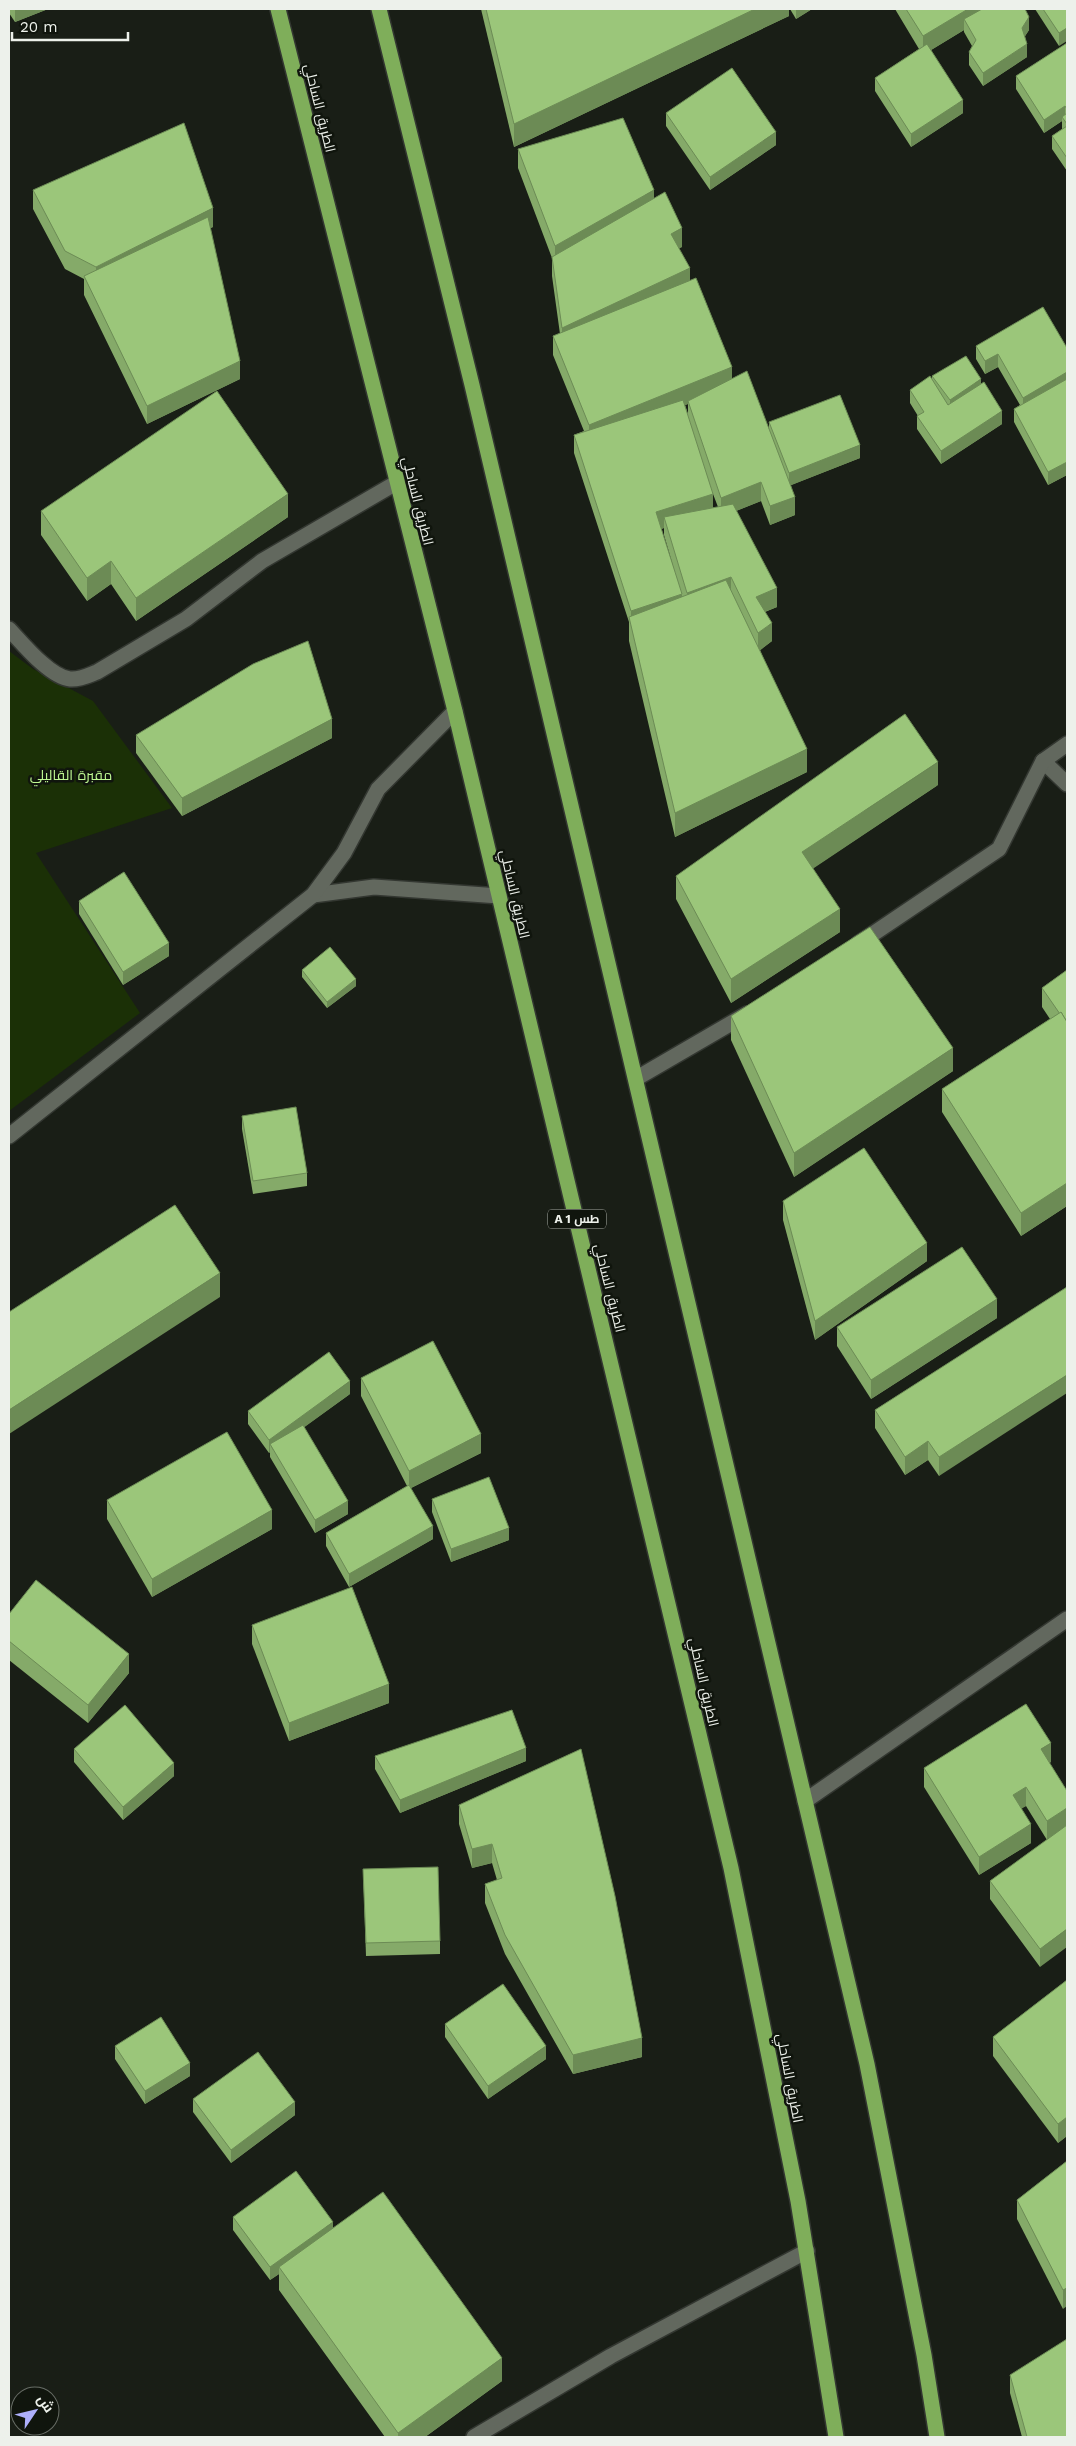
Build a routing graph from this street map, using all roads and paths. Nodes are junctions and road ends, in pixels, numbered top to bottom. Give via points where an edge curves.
1 (278, 9) edge
2 (380, 9) edge
3 (396, 483) junction
4 (9, 630) edge
5 (455, 711) junction
6 (1067, 744) edge
7 (1043, 762) junction
8 (1067, 784) edge
9 (313, 895) junction
10 (499, 896) junction
11 (845, 953) edge
12 (763, 1005) edge
13 (636, 1078) junction
14 (9, 1136) edge
15 (1067, 1619) edge
16 (806, 1801) junction
17 (806, 2252) junction
18 (474, 2437) edge
19 (836, 2437) edge
20 (937, 2437) edge

1 - 3 highway, الطريق الساحلي / A 1 طس
2 - 13 highway
3 - 4 street via 262,561 186,619 82,678 58,675
3 - 5 highway, الطريق الساحلي / A 1 طس
5 - 9 street via 378,789 344,853
5 - 10 highway, الطريق الساحلي / A 1 طس
6 - 7 street
7 - 8 street
7 - 11 street via 999,848
9 - 10 street via 374,887
9 - 14 street
10 - 17 highway, الطريق الساحلي / A 1 طس via 731,1868
12 - 13 street
13 - 16 highway
15 - 16 street
16 - 20 highway via 867,2064
17 - 18 street via 611,2356
17 - 19 highway, الطريق الساحلي / A 1 طس

